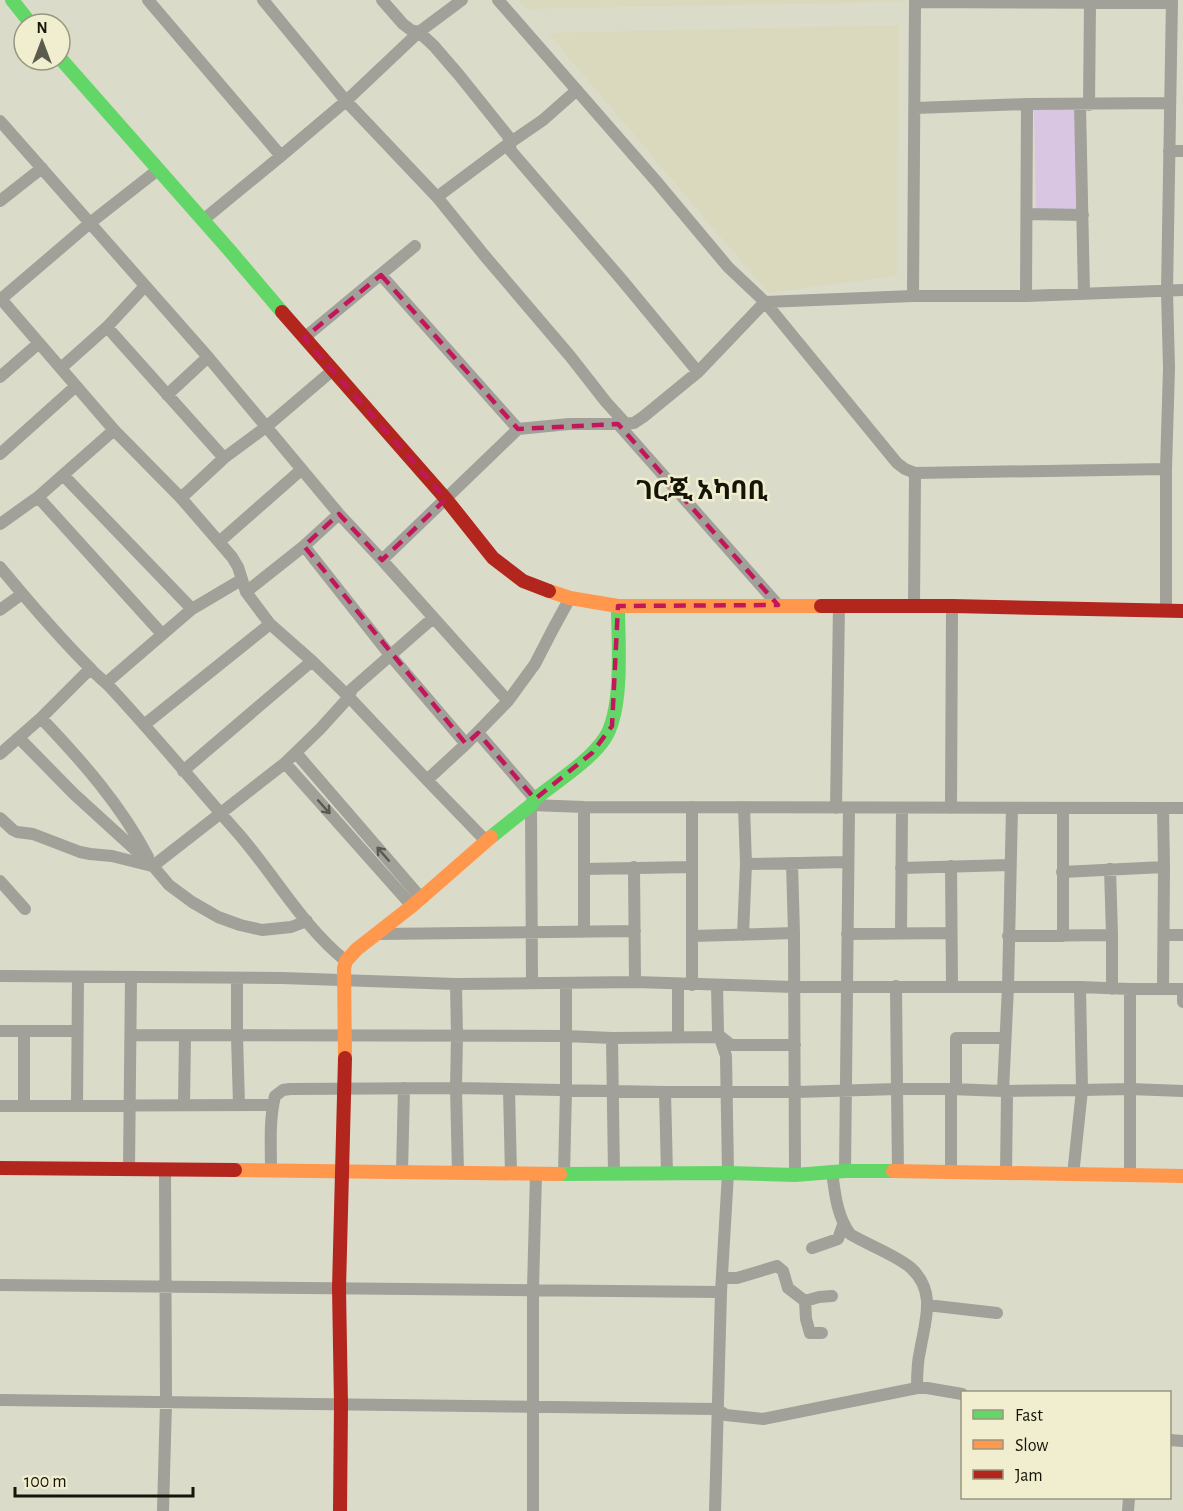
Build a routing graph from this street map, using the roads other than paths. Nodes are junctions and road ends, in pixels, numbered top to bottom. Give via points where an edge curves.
1 (12, 0) edge
2 (148, 0) edge
3 (263, 0) edge
4 (382, 0) edge
5 (462, 0) edge
6 (498, 0) edge
7 (915, 1) edge
8 (1172, 1) edge
9 (1090, 3) junction
10 (22, 12) edge
11 (419, 32) junction
12 (72, 71) edge
13 (577, 90) junction
14 (346, 101) junction
15 (1170, 103) junction
16 (1027, 105) junction
17 (1085, 105) junction
18 (915, 108) junction
19 (0, 121) edge
20 (508, 144) junction
21 (1169, 151) junction
22 (1183, 151) edge
23 (282, 156) junction
24 (42, 168) junction
25 (159, 169) junction
26 (437, 197) junction
27 (0, 201) edge
28 (1026, 214) junction
29 (1083, 214) junction
30 (203, 220) junction
31 (90, 223) junction
32 (415, 246) dead end
33 (381, 275) junction
34 (145, 286) junction
35 (1183, 290) edge
36 (1167, 291) junction
37 (1084, 294) junction
38 (913, 296) junction
39 (1026, 296) junction
40 (1, 299) edge
41 (765, 302) junction
42 (107, 327) junction
43 (304, 338) junction
44 (39, 343) junction
45 (208, 357) junction
46 (61, 368) junction
47 (1169, 368) junction
48 (1183, 368) edge
49 (333, 370) junction
50 (698, 372) junction
51 (0, 377) edge
52 (76, 386) junction
53 (167, 395) junction
54 (622, 424) junction
55 (266, 427) junction
56 (518, 429) junction
57 (114, 430) junction
58 (0, 454) edge
59 (224, 458) junction
60 (1166, 469) junction
61 (302, 470) junction
62 (915, 473) junction
63 (63, 475) junction
64 (38, 497) junction
65 (181, 498) junction
66 (446, 499) junction
67 (339, 514) junction
68 (0, 524) edge
69 (219, 542) junction
70 (304, 546) junction
71 (382, 560) junction
72 (0, 567) edge
73 (241, 580) junction
74 (246, 592) junction
75 (22, 594) junction
76 (570, 598) junction
77 (778, 605) junction
78 (839, 605) junction
79 (618, 606) junction
80 (952, 606) junction
81 (914, 607) junction
82 (192, 609) junction
83 (0, 610) edge
84 (1166, 610) junction
85 (1183, 611) edge
86 (433, 618) junction
87 (270, 624) junction
88 (162, 634) junction
89 (390, 655) junction
90 (312, 662) junction
91 (90, 669) junction
92 (106, 683) junction
93 (349, 697) junction
94 (508, 701) junction
95 (40, 718) junction
96 (144, 725) junction
97 (478, 733) junction
98 (19, 738) junction
99 (466, 744) junction
100 (296, 753) junction
101 (0, 754) edge
102 (285, 763) junction
103 (183, 771) junction
104 (427, 780) junction
105 (533, 802) junction
106 (584, 807) junction
107 (692, 807) junction
108 (744, 807) junction
109 (842, 808) junction
110 (902, 808) junction
111 (951, 808) junction
112 (1012, 808) junction
113 (1063, 808) junction
114 (1162, 808) junction
115 (1183, 808) edge
116 (220, 813) junction
117 (0, 818) edge
118 (486, 841) junction
119 (848, 862) junction
120 (746, 864) junction
121 (792, 864) junction
122 (153, 866) junction
123 (951, 866) junction
124 (1010, 866) junction
125 (634, 867) junction
126 (692, 867) junction
127 (1164, 867) junction
128 (901, 868) junction
129 (584, 869) junction
130 (1110, 869) junction
131 (1062, 872) junction
132 (0, 880) edge
133 (416, 902) junction
134 (25, 909) dead end
135 (307, 921) junction
136 (635, 931) junction
137 (584, 932) junction
138 (532, 933) junction
139 (794, 933) junction
140 (901, 933) junction
141 (951, 933) junction
142 (378, 934) junction
143 (847, 934) junction
144 (743, 935) junction
145 (1112, 935) junction
146 (1164, 935) junction
147 (1183, 935) edge
148 (692, 936) junction
149 (1008, 936) junction
150 (1062, 936) junction
151 (345, 961) junction
152 (0, 976) edge
153 (78, 977) junction
154 (131, 977) junction
155 (237, 978) junction
156 (344, 980) junction
157 (635, 982) junction
158 (532, 983) junction
159 (456, 984) junction
160 (566, 984) junction
161 (678, 984) junction
162 (692, 985) junction
163 (717, 985) junction
164 (847, 986) junction
165 (896, 986) junction
166 (952, 986) junction
167 (794, 987) junction
168 (1008, 987) junction
169 (1080, 987) junction
170 (1112, 988) junction
171 (1130, 989) junction
172 (1162, 989) junction
173 (1183, 989) edge
174 (1183, 1002) edge
175 (0, 1031) edge
176 (24, 1031) junction
177 (77, 1031) junction
178 (131, 1035) junction
179 (345, 1035) junction
180 (185, 1036) junction
181 (237, 1036) junction
182 (457, 1036) junction
183 (566, 1036) junction
184 (678, 1037) junction
185 (721, 1037) junction
186 (612, 1038) junction
187 (1005, 1038) junction
188 (795, 1045) junction
189 (345, 1088) junction
190 (404, 1088) junction
191 (456, 1088) junction
192 (567, 1089) junction
193 (897, 1089) junction
194 (953, 1089) junction
195 (1130, 1089) junction
196 (509, 1090) junction
197 (846, 1090) junction
198 (1082, 1090) junction
199 (727, 1091) junction
200 (1003, 1091) junction
201 (1183, 1091) edge
202 (613, 1092) junction
203 (665, 1092) junction
204 (795, 1092) junction
205 (184, 1105) junction
206 (239, 1105) junction
207 (273, 1105) junction
208 (0, 1106) edge
209 (24, 1106) junction
210 (77, 1106) junction
211 (130, 1106) junction
212 (0, 1168) edge
213 (129, 1168) junction
214 (165, 1169) junction
215 (271, 1171) junction
216 (342, 1171) junction
217 (898, 1171) junction
218 (402, 1172) junction
219 (838, 1172) junction
220 (951, 1172) junction
221 (458, 1173) junction
222 (728, 1173) junction
223 (1006, 1173) junction
224 (511, 1174) junction
225 (536, 1174) junction
226 (564, 1174) junction
227 (614, 1174) junction
228 (667, 1174) junction
229 (795, 1175) junction
230 (1073, 1175) junction
231 (1130, 1176) junction
232 (1183, 1176) edge
233 (843, 1225) junction
234 (812, 1248) dead end
235 (722, 1278) junction
236 (0, 1285) edge
237 (165, 1287) junction
238 (339, 1288) junction
239 (533, 1289) junction
240 (721, 1292) junction
241 (832, 1296) dead end
242 (805, 1301) junction
243 (927, 1305) junction
244 (997, 1313) dead end
245 (822, 1333) dead end
246 (917, 1388) junction
247 (961, 1394) edge
248 (0, 1400) edge
249 (166, 1403) junction
250 (341, 1404) junction
251 (534, 1406) junction
252 (716, 1409) junction
253 (533, 1510) edge
254 (163, 1511) edge
255 (340, 1511) edge
256 (715, 1511) edge

1 - 10 street
2 - 23 street
3 - 14 street
4 - 11 street via 404,24
5 - 11 street
6 - 13 street
7 - 9 street
7 - 18 street
8 - 9 street
8 - 15 street
9 - 17 street
11 - 14 street
11 - 20 street via 488,110 508,136
12 - 25 street
13 - 20 street
13 - 41 street via 728,267
14 - 23 street
14 - 26 street
15 - 17 street
15 - 21 street
16 - 17 street
16 - 18 street
16 - 28 street
17 - 29 street
18 - 38 street
19 - 24 street
20 - 26 street
20 - 50 street
21 - 22 street
21 - 36 street
23 - 30 street
24 - 27 street
24 - 31 street
25 - 30 street
25 - 31 street
26 - 54 street
28 - 29 street
28 - 39 street
29 - 37 street
30 - 43 street
31 - 34 street
31 - 40 street
32 - 33 street
33 - 43 street
33 - 56 street
34 - 42 street
34 - 45 street
35 - 36 street
36 - 37 street
36 - 47 street
37 - 39 street
38 - 39 street
38 - 41 street
40 - 44 street
41 - 50 street
41 - 62 street via 897,463
42 - 46 street
42 - 53 street
43 - 49 street
44 - 46 street
44 - 51 street
45 - 53 street
45 - 55 street
46 - 52 street
47 - 48 street
47 - 60 street
49 - 55 street
49 - 66 street
50 - 54 street via 644,417
52 - 57 street
52 - 58 street
53 - 59 street
54 - 56 street
54 - 77 street
55 - 59 street
55 - 61 street
56 - 66 street
57 - 63 street
57 - 65 street
59 - 65 street
60 - 62 street
60 - 84 street
61 - 67 street
61 - 69 street
62 - 81 street
63 - 64 street
63 - 82 street
64 - 68 street
64 - 88 street
65 - 69 street
66 - 71 street
66 - 76 street via 493,558 523,580
67 - 70 street
67 - 71 street
69 - 73 street via 238,567
70 - 74 street
70 - 89 street
71 - 86 street
72 - 75 street
73 - 74 street
73 - 82 street
74 - 87 street
75 - 83 street
75 - 91 street
76 - 79 street
76 - 94 street via 535,664
77 - 78 street
77 - 79 street
78 - 81 street
78 - 109 street
79 - 105 street via 618,681 612,726 592,753
80 - 81 street
80 - 84 street
80 - 111 street
82 - 88 street
84 - 85 street
86 - 89 street
86 - 94 street
87 - 90 street
87 - 96 street
88 - 92 street
89 - 93 street via 352,689
89 - 99 street
90 - 93 street
90 - 103 street
91 - 92 street
91 - 95 street
92 - 96 street
93 - 100 street
93 - 104 street
94 - 97 street
95 - 98 street
95 - 122 street via 104,789
96 - 103 street
97 - 99 street
97 - 105 street
98 - 101 street
98 - 122 street
99 - 104 street
100 - 102 street
133 -> 100 street
102 - 116 street
102 -> 133 street
103 - 116 street
104 - 118 street
105 - 106 street
105 - 118 street
105 - 138 street
106 - 107 street
106 - 129 street
107 - 108 street
107 - 126 street
108 - 109 street
108 - 120 street
109 - 110 street
109 - 119 street
110 - 111 street
110 - 128 street
111 - 112 street
112 - 113 street
112 - 124 street
113 - 114 street
113 - 131 street
114 - 115 street
114 - 127 street
116 - 122 street
116 - 135 street
117 - 122 street via 17,832 80,852
118 - 133 street
119 - 121 street
119 - 143 street
120 - 121 street
120 - 144 street
121 - 139 street
122 - 135 street via 169,885 192,902 240,925 262,930
123 - 124 street
123 - 128 street
123 - 141 street
124 - 149 street
125 - 126 street
125 - 129 street
125 - 136 street
126 - 148 street
127 - 130 street
127 - 146 street
128 - 140 street
129 - 137 street
130 - 131 street
130 - 145 street
131 - 150 street
132 - 134 street
133 - 142 street
135 - 151 street
136 - 137 street
136 - 157 street
137 - 138 street
138 - 142 street
138 - 158 street
139 - 144 street
139 - 167 street
140 - 141 street
140 - 143 street
141 - 166 street
142 - 151 street
143 - 164 street
144 - 148 street
145 - 150 street
145 - 170 street
146 - 147 street
146 - 172 street
148 - 162 street
149 - 150 street
149 - 168 street
151 - 156 street
152 - 153 street
153 - 154 street
153 - 177 street
154 - 155 street
154 - 178 street
155 - 156 street
155 - 181 street
156 - 159 street
156 - 179 street
157 - 160 street
157 - 161 street
158 - 159 street
158 - 160 street
159 - 182 street
160 - 183 street
161 - 162 street
161 - 184 street
162 - 163 street
163 - 167 street
163 - 185 street
164 - 165 street
164 - 167 street
164 - 197 street
165 - 166 street
165 - 193 street
166 - 168 street
167 - 188 street
168 - 169 street
168 - 187 street
169 - 170 street
169 - 198 street
170 - 171 street
171 - 172 street
171 - 195 street
172 - 173 street
173 - 174 street
175 - 176 street
176 - 177 street
176 - 209 street
177 - 210 street
178 - 180 street
178 - 211 street
179 - 181 street
179 - 182 street
179 - 189 street
180 - 181 street
180 - 205 street
181 - 206 street
182 - 183 street
182 - 191 street
183 - 186 street
183 - 192 street
184 - 185 street
184 - 186 street
185 - 188 street via 730,1045
185 - 199 street
186 - 202 street
187 - 194 street via 956,1038
187 - 200 street
188 - 204 street
189 - 190 street
189 - 207 street via 283,1090 275,1096
189 - 216 street
190 - 191 street
190 - 218 street
191 - 196 street
191 - 221 street
192 - 196 street
192 - 202 street
192 - 226 street
193 - 194 street
193 - 197 street
193 - 217 street
194 - 200 street
194 - 220 street
195 - 198 street
195 - 201 street
195 - 231 street
196 - 224 street
197 - 204 street
197 - 219 street
198 - 200 street
198 - 230 street
199 - 203 street
199 - 204 street
199 - 222 street
200 - 223 street via 1007,1095
202 - 203 street
202 - 227 street
203 - 228 street
204 - 229 street
205 - 206 street
205 - 211 street
206 - 207 street
207 - 215 street
208 - 209 street
209 - 210 street
210 - 211 street
211 - 213 street
212 - 213 street
213 - 214 street
214 - 215 street
214 - 237 street
215 - 216 street
216 - 218 street
216 - 238 street
217 - 219 street
217 - 220 street
218 - 221 street
219 - 229 street
219 - 233 street via 838,1210
220 - 223 street
221 - 224 street
222 - 228 street
222 - 229 street
222 - 235 street
223 - 230 street
224 - 225 street
225 - 226 street
225 - 239 street
226 - 227 street
227 - 228 street
230 - 231 street
231 - 232 street
233 - 234 street via 838,1239
233 - 243 street via 850,1234 910,1267 922,1282
235 - 240 street
235 - 242 street via 737,1278 777,1266 783,1271 788,1288
236 - 237 street
237 - 238 street
237 - 249 street
238 - 239 street
238 - 250 street
239 - 240 street
239 - 251 street
240 - 252 street
241 - 242 street
242 - 245 street via 810,1333
243 - 244 street
243 - 246 street
246 - 247 street
246 - 252 street via 763,1419 726,1415
248 - 249 street
249 - 250 street
249 - 254 street
250 - 251 street
250 - 255 street
251 - 252 street
251 - 253 street
252 - 256 street

